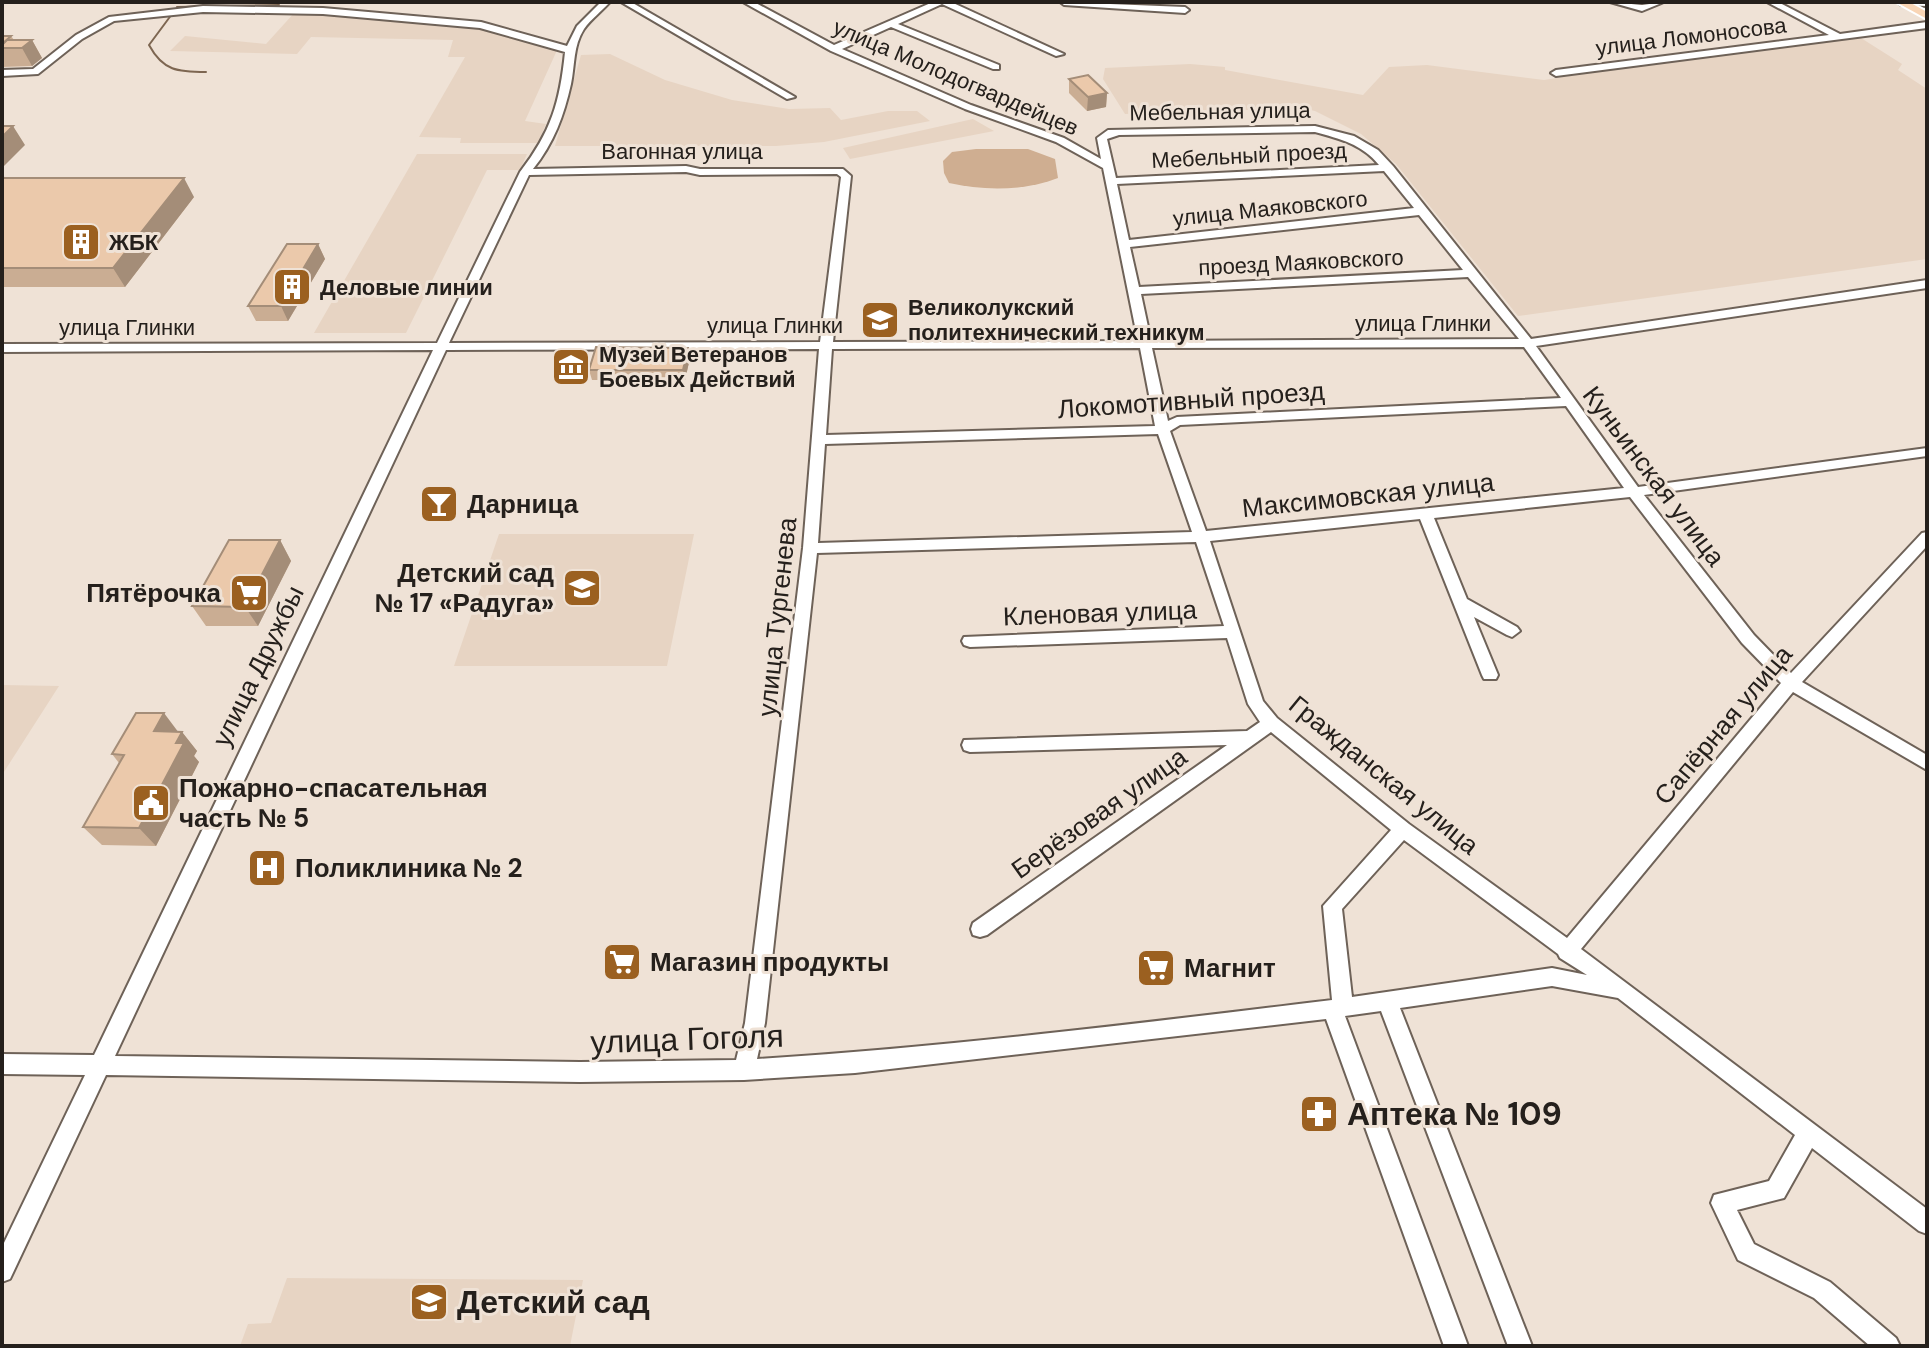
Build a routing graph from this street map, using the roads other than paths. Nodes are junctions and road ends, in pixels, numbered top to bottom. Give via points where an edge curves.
1 (606, 2) edge
2 (625, 2) edge
3 (747, 2) edge
4 (942, 2) edge
5 (1064, 2) edge
6 (1614, 2) edge
7 (1660, 2) edge
8 (1771, 2) edge
9 (1901, 2) edge
10 (1927, 3) edge
11 (1185, 10) dead end
12 (1927, 16) edge
13 (891, 24) junction
14 (1927, 25) edge
15 (1838, 35) junction
16 (834, 49) junction
17 (570, 50) junction
18 (1059, 54) dead end
19 (996, 67) dead end
20 (2, 73) edge
21 (1556, 73) dead end
22 (790, 97) dead end
23 (1332, 131) joint
24 (1108, 133) joint
25 (1389, 168) junction
26 (839, 171) joint
27 (525, 172) junction
28 (1109, 174) junction
29 (1421, 211) junction
30 (1124, 244) junction
31 (1471, 273) junction
32 (1927, 284) edge
33 (1134, 291) junction
34 (1145, 342) junction
35 (1528, 343) junction
36 (826, 345) junction
37 (442, 346) junction
38 (2, 348) edge
39 (1568, 402) junction
40 (1163, 430) junction
41 (817, 440) junction
42 (1927, 452) edge
43 (1634, 492) junction
44 (1425, 513) junction
45 (1199, 537) junction
46 (1927, 537) edge
47 (810, 548) junction
48 (1464, 604) junction
49 (1512, 631) dead end
50 (1232, 632) junction
51 (970, 641) dead end
52 (1490, 675) dead end
53 (1791, 683) junction
54 (1271, 723) junction
55 (1247, 738) junction
56 (970, 745) dead end
57 (1927, 763) edge
58 (1403, 829) junction
59 (980, 929) dead end
60 (1567, 952) junction
61 (1625, 992) junction
62 (1378, 1002) junction
63 (1338, 1008) junction
64 (2, 1064) edge
65 (100, 1064) junction
66 (744, 1070) junction
67 (1809, 1132) junction
68 (1927, 1223) edge
69 (2, 1271) edge
70 (1456, 1346) edge
71 (1520, 1346) edge
72 (1888, 1346) edge

1 - 17 street via 580,28
2 - 22 street
3 - 16 street, улица Молодогвардейцев
4 - 13 street
4 - 18 street
5 - 11 street
6 - 7 street via 1642,8
8 - 15 street
9 - 10 street
9 - 12 main road
13 - 16 street
13 - 19 street
14 - 15 street, улица Ломоносова
15 - 21 street, улица Ломоносова
16 - 28 street, улица Молодогвардейцев via 1060,140
17 - 20 street via 481,25 323,11 203,9 112,19 35,72
17 - 27 street, улица Дружбы via 556,122
23 - 24 street, Мебельная улица
23 - 25 street, Куньинская улица via 1374,152
24 - 28 street, Гражданская улица via 1102,138
25 - 28 street, Мебельный проезд
25 - 29 street, Куньинская улица
26 - 27 street, Вагонная улица
26 - 36 street, улица Тургенева via 846,176
27 - 37 street, улица Дружбы
28 - 30 street, Гражданская улица
29 - 30 street, улица Маяковского
29 - 31 street, Куньинская улица
30 - 33 street, Гражданская улица
31 - 33 street, проезд Маяковского
31 - 35 street, Куньинская улица
32 - 35 street, улица Глинки
33 - 34 street, Гражданская улица
34 - 35 street, улица Глинки
34 - 36 street, улица Глинки
34 - 40 street, Гражданская улица
35 - 39 street, Куньинская улица
36 - 37 street, улица Глинки
36 - 41 street, улица Тургенева
37 - 38 street, улица Глинки
37 - 65 street, улица Дружбы
39 - 40 street, Локомотивный проезд via 1177,421
39 - 43 street, Куньинская улица
40 - 41 street, Локомотивный проезд
40 - 45 street, Гражданская улица
41 - 47 street, улица Тургенева
42 - 43 street, Максимовская улица
43 - 44 street, Максимовская улица
43 - 53 street, Куньинская улица via 1748,639
44 - 45 street, Максимовская улица
44 - 48 street
45 - 47 street, Максимовская улица
45 - 50 street, Гражданская улица
46 - 53 street, Сапёрная улица
47 - 66 street, улица Тургенева via 755,1023
48 - 49 street
48 - 52 street
50 - 51 street, Кленовая улица
50 - 54 street, Гражданская улица via 1256,704
53 - 57 street, Куньинская улица
53 - 60 street, Сапёрная улица
54 - 55 street, Берёзовая улица
54 - 58 street, Гражданская улица
55 - 56 street, Берёзовая улица
55 - 59 street, Берёзовая улица
58 - 60 street, Гражданская улица
58 - 63 street via 1332,906
60 - 61 street, Гражданская улица
61 - 62 street, улица Гоголя via 1552,977
61 - 67 street, Гражданская улица
62 - 63 street, улица Гоголя
62 - 71 street
63 - 66 street, улица Гоголя via 974,1051
63 - 70 street
64 - 65 street, улица Гоголя
65 - 66 street, улица Гоголя
65 - 69 street, улица Дружбы
67 - 68 street, Гражданская улица
67 - 72 street via 1776,1190 1722,1203 1746,1252 1822,1290

